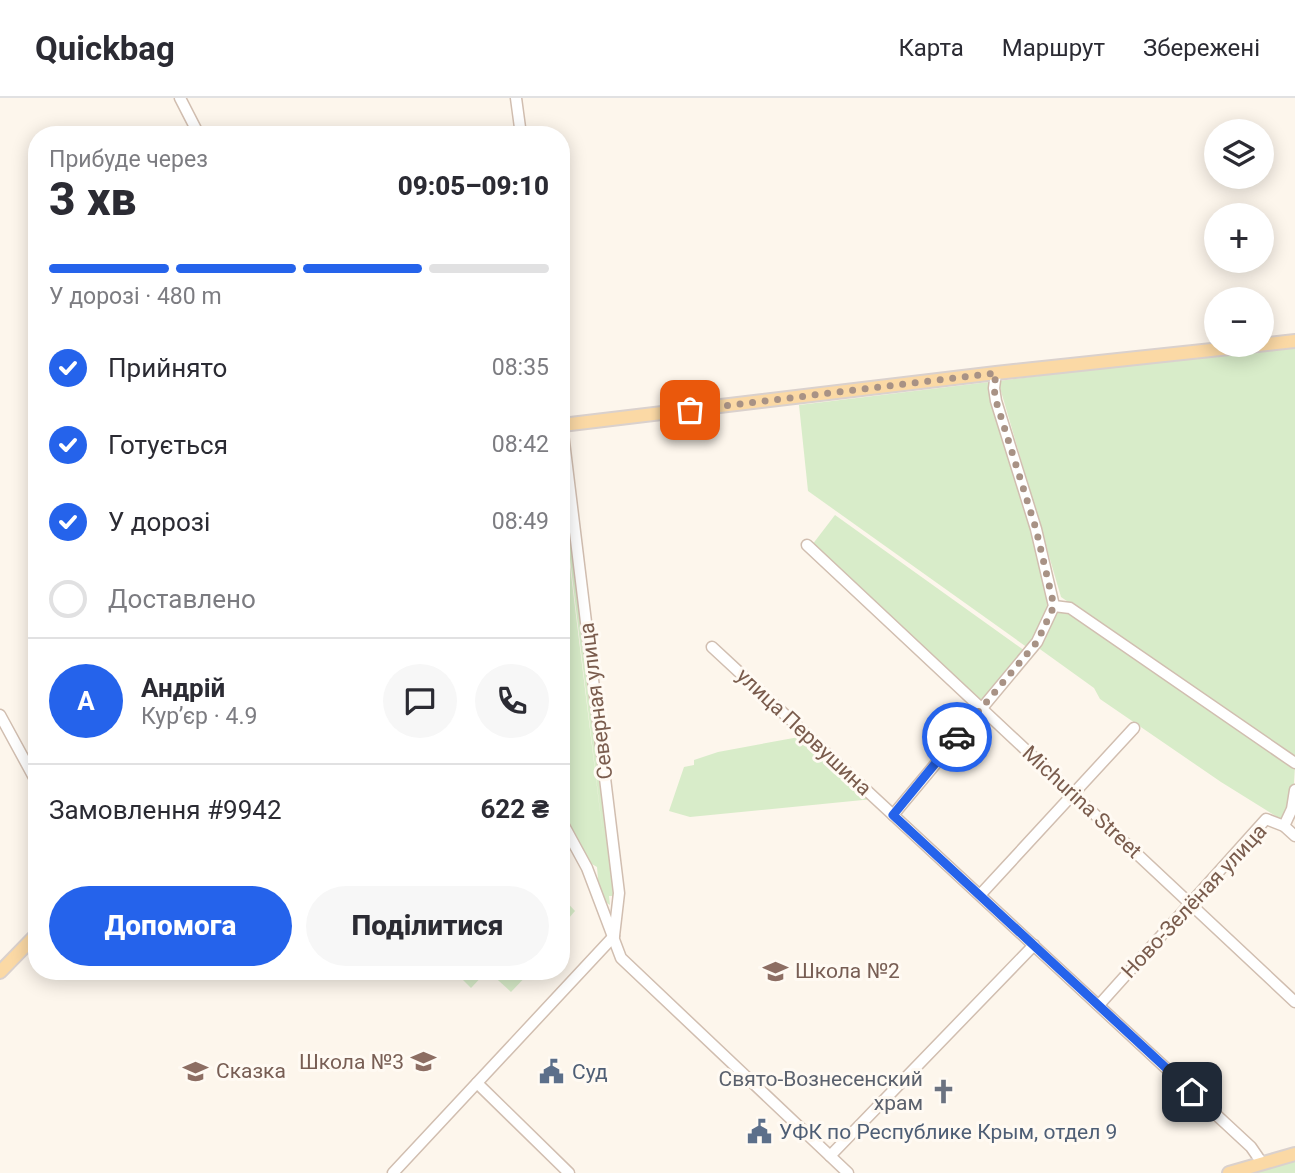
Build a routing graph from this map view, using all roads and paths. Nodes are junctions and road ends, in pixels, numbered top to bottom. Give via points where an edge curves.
1 (180, 98) edge
2 (516, 98) edge
3 (195, 126) edge
4 (520, 126) edge
5 (1295, 341) edge
6 (996, 373) junction
7 (570, 424) edge
8 (570, 491) edge
9 (807, 545) dead end
10 (1054, 606) junction
11 (712, 647) dead end
12 (982, 707) junction
13 (0, 715) edge
14 (1134, 728) dead end
15 (1295, 763) edge
16 (28, 766) edge
17 (1295, 790) edge
18 (1073, 794) junction
19 (893, 815) junction
20 (1284, 825) junction
21 (570, 836) edge
22 (1295, 836) edge
23 (980, 895) junction
24 (1191, 904) junction
25 (614, 936) junction
26 (28, 943) edge
27 (1034, 945) junction
28 (0, 972) edge
29 (1295, 1002) edge
30 (1098, 1005) junction
31 (477, 1083) junction
32 (1295, 1154) edge
33 (830, 1156) junction
34 (1262, 1163) junction
35 (393, 1173) edge
36 (569, 1173) edge
37 (848, 1173) edge
38 (1228, 1173) edge

1 - 3 street
2 - 4 street
5 - 6 main road
6 - 7 main road
6 - 10 street via 996,401 1036,529
8 - 25 street, Северная улица via 619,893
9 - 12 street, Michurina Street
10 - 12 street via 1037,642
10 - 15 street via 1070,608
11 - 19 street, улица Первушина
12 - 18 street, Michurina Street
12 - 19 street
13 - 16 street
14 - 18 street
17 - 20 street
18 - 23 street
18 - 24 street, Michurina Street
19 - 23 street, улица Первушина
20 - 22 street, Ново-Зелёная улица
20 - 24 street, Ново-Зелёная улица via 1266,819
21 - 25 street
23 - 27 street, улица Первушина
24 - 29 street, Michurina Street
24 - 30 street, Ново-Зелёная улица
25 - 31 street
25 - 33 street via 621,958
26 - 28 main road
27 - 30 street, улица Первушина
27 - 33 street
30 - 34 street, улица Первушина via 1251,1147
31 - 35 street
31 - 36 street
32 - 34 main road
33 - 37 street
34 - 38 main road

